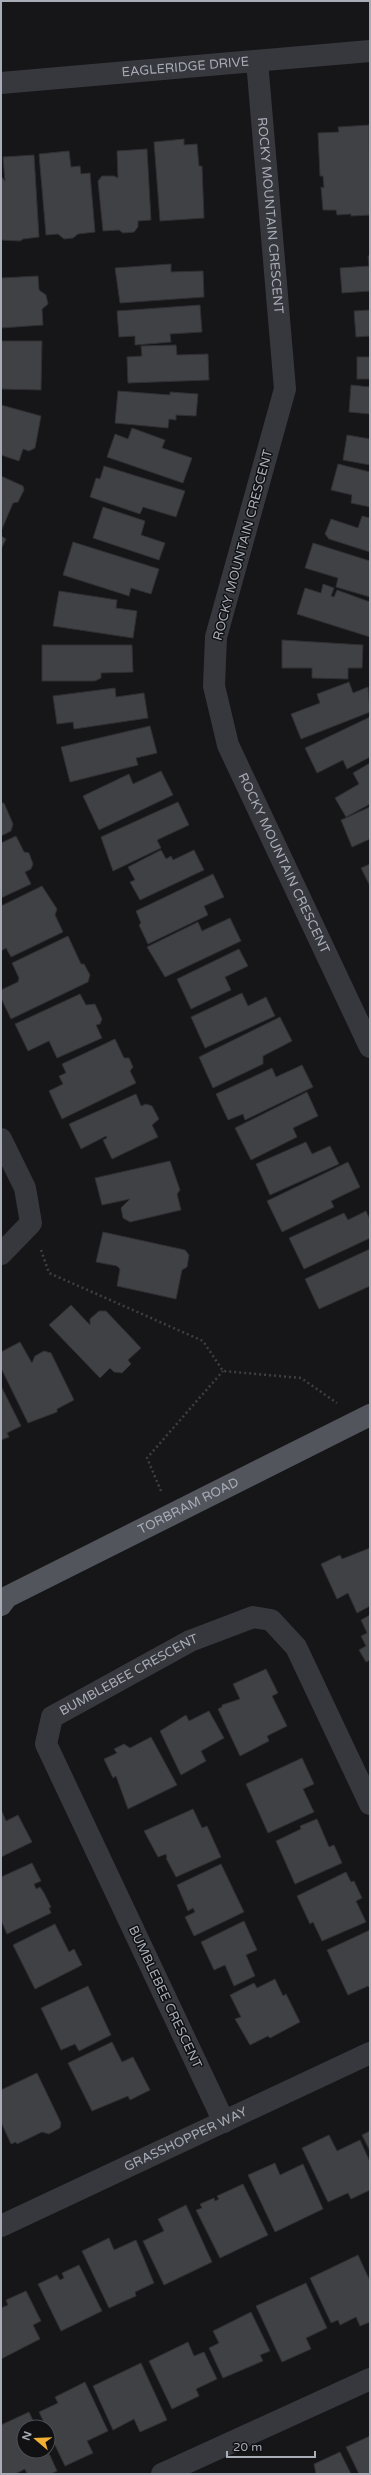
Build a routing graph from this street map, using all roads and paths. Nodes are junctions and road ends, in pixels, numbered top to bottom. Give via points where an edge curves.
1 (370, 51) edge
2 (258, 61) junction
3 (1, 83) edge
4 (370, 1047) edge
5 (1, 1139) edge
6 (31, 1223) junction
7 (1, 1254) edge
8 (223, 1372) junction
9 (365, 1417) edge
10 (171, 1514) junction
11 (3, 1599) edge
12 (370, 1804) edge
13 (370, 2053) edge
14 (224, 2122) junction
15 (1, 2226) edge
16 (370, 2379) edge
17 (162, 2474) edge

1 - 2 street, EAGLERIDGE DRIVE
2 - 3 street, EAGLERIDGE DRIVE
2 - 4 street, ROCKY MOUNTAIN CRESCENT via 285,389 216,637 214,686 228,745
5 - 6 street via 26,1188
6 - 7 street
6 - 8 path via 49,1273 203,1341
8 - 9 path via 301,1378
8 - 10 path via 147,1458
9 - 10 main road, TORBRAM ROAD
10 - 11 main road, TORBRAM ROAD
12 - 14 street, BUMBLEBEE CRESCENT via 296,1646 271,1620 253,1617 190,1641 52,1717 46,1744
13 - 14 street, GRASSHOPPER WAY
14 - 15 street, GRASSHOPPER WAY
16 - 17 street

